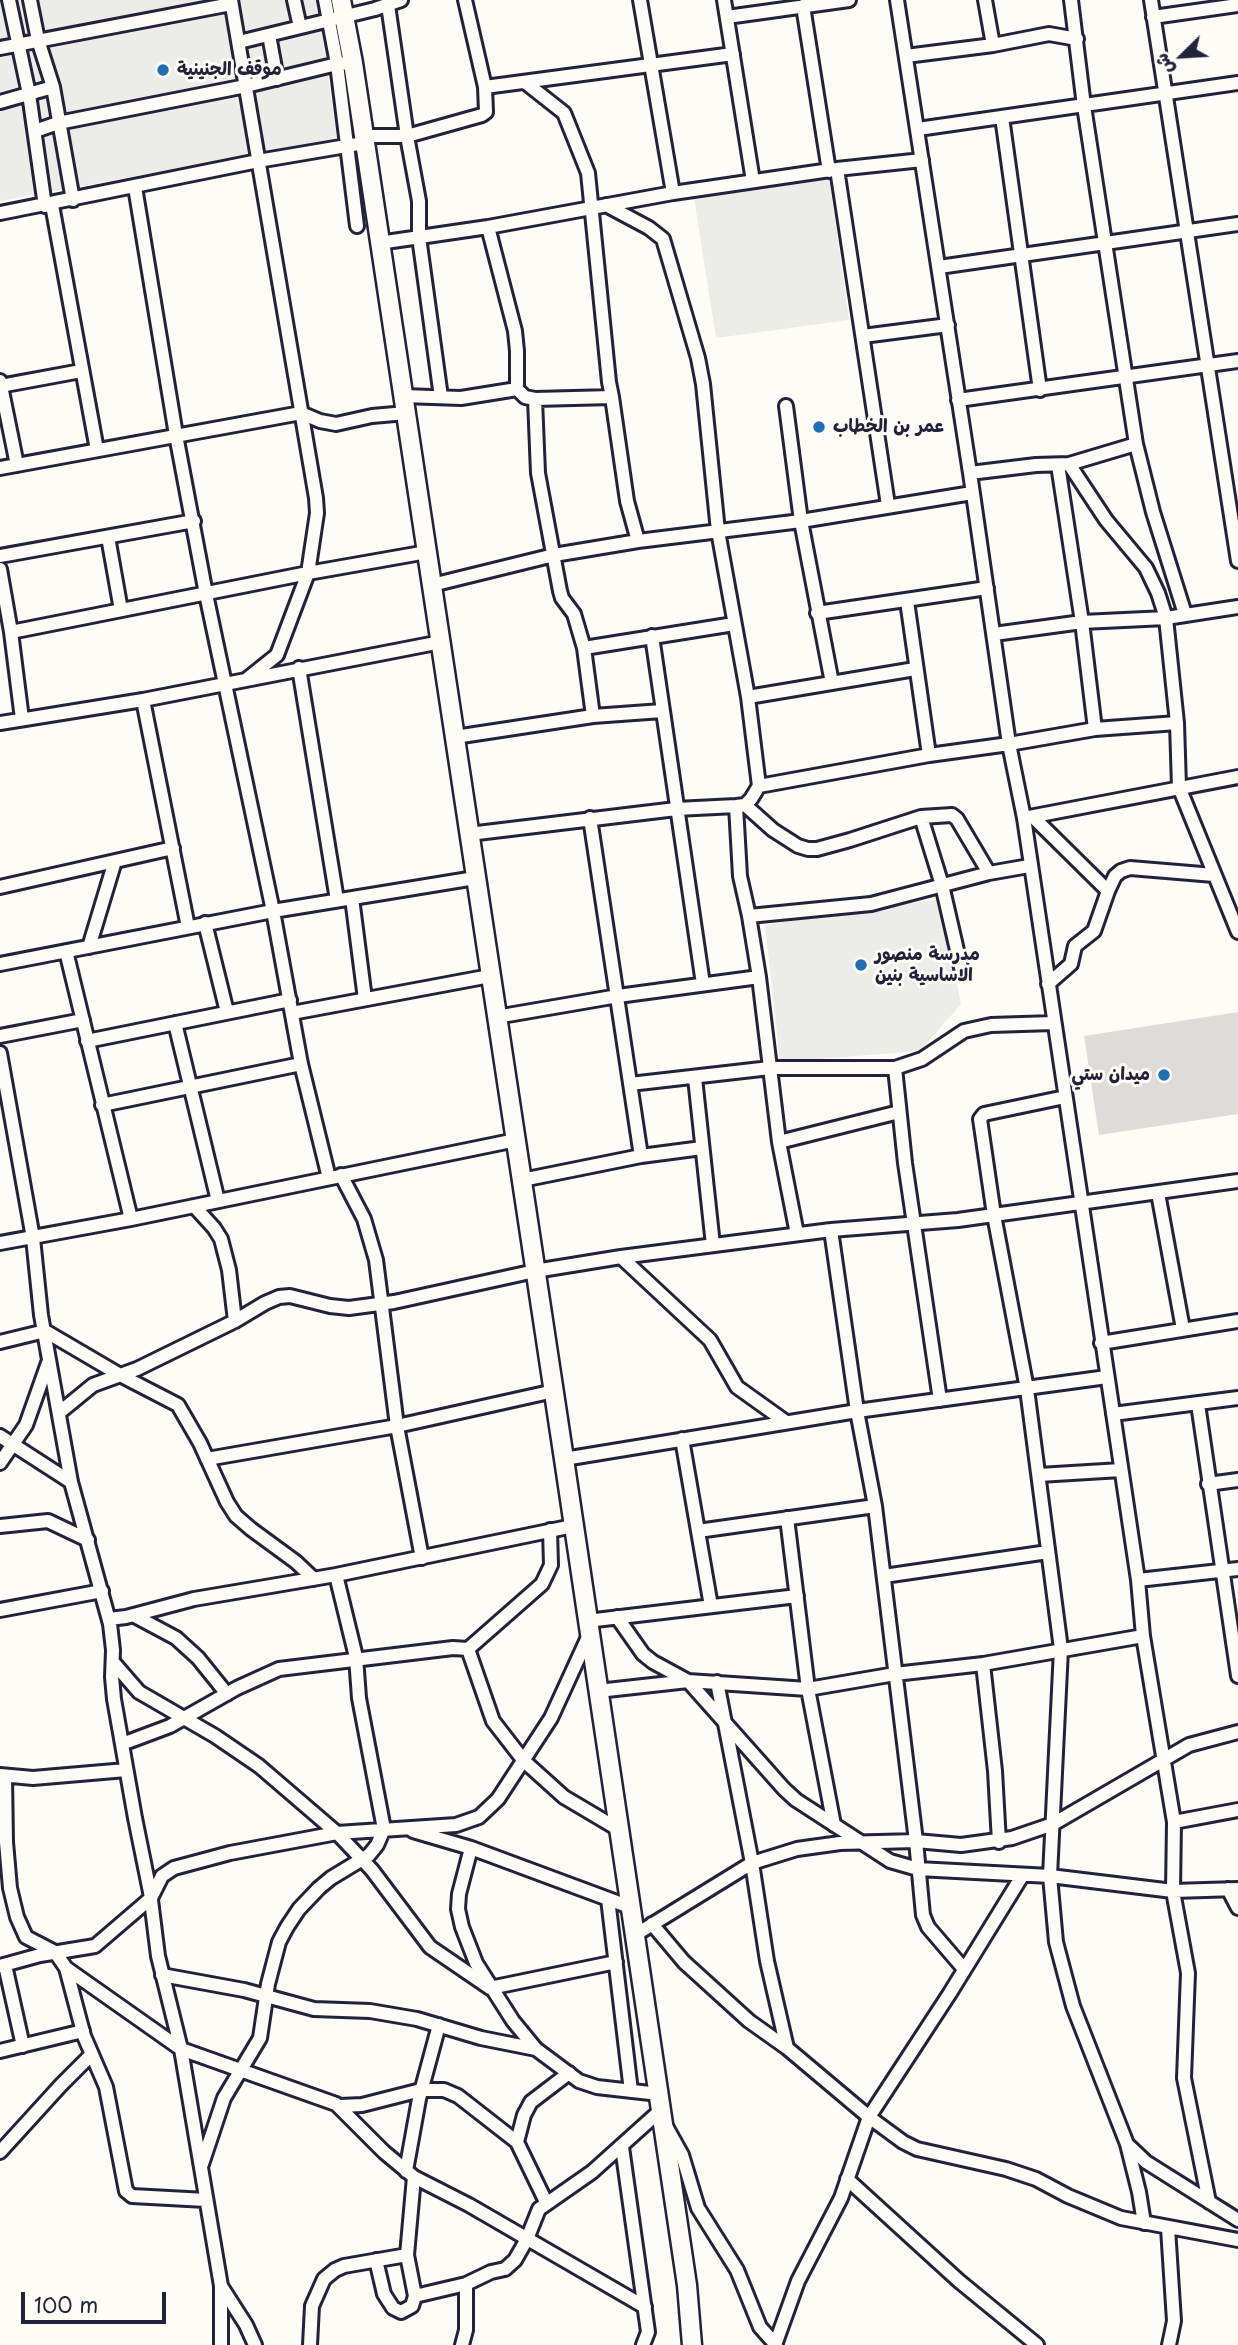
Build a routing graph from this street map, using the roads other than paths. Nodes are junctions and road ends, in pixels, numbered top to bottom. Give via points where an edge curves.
1 (9, 0) edge
2 (30, 0) edge
3 (294, 0) edge
4 (325, 0) edge
5 (401, 0) edge
6 (464, 0) edge
7 (640, 0) edge
8 (724, 0) edge
9 (849, 0) edge
10 (897, 0) edge
11 (985, 0) edge
12 (1071, 0) edge
13 (1151, 0) edge
14 (231, 2) edge
15 (1237, 3) edge
16 (388, 5) junction
17 (803, 6) junction
18 (338, 12) edge
19 (727, 17) junction
20 (1153, 17) junction
21 (300, 27) junction
22 (269, 35) junction
23 (1077, 39) junction
24 (38, 40) junction
25 (239, 42) junction
26 (18, 45) junction
27 (993, 45) junction
28 (0, 48) edge
29 (733, 54) junction
30 (906, 56) junction
31 (345, 63) junction
32 (651, 66) junction
33 (277, 79) junction
34 (526, 83) junction
35 (1238, 83) edge
36 (246, 86) junction
37 (52, 87) junction
38 (485, 87) junction
39 (29, 94) junction
40 (1165, 94) junction
41 (0, 102) edge
42 (1084, 106) junction
43 (1002, 117) junction
44 (58, 123) junction
45 (918, 130) junction
46 (35, 131) junction
47 (407, 136) junction
48 (358, 142) junction
49 (922, 160) junction
50 (258, 161) junction
51 (833, 170) junction
52 (753, 181) junction
53 (135, 187) junction
54 (673, 193) junction
55 (73, 200) junction
56 (48, 205) junction
57 (606, 205) junction
58 (590, 206) junction
59 (0, 213) edge
60 (1238, 224) edge
61 (358, 226) dead end
62 (488, 227) junction
63 (1186, 232) junction
64 (419, 237) junction
65 (379, 243) junction
66 (1105, 244) junction
67 (1022, 257) junction
68 (939, 267) junction
69 (948, 325) junction
70 (863, 335) junction
71 (1238, 362) edge
72 (1207, 367) junction
73 (81, 371) junction
74 (1125, 376) junction
75 (0, 384) edge
76 (517, 389) junction
77 (1040, 390) junction
78 (441, 397) junction
79 (612, 397) junction
80 (535, 398) junction
81 (958, 400) junction
82 (404, 404) junction
83 (786, 406) dead end
84 (301, 412) junction
85 (176, 435) junction
86 (1136, 444) junction
87 (97, 450) junction
88 (17, 465) junction
89 (1063, 465) junction
90 (0, 468) edge
91 (970, 473) junction
92 (972, 493) junction
93 (888, 505) junction
94 (194, 521) junction
95 (801, 521) junction
96 (718, 531) junction
97 (108, 537) junction
98 (638, 541) junction
99 (427, 552) junction
100 (554, 555) junction
101 (0, 556) edge
102 (1238, 561) edge
103 (0, 569) edge
104 (308, 573) junction
105 (432, 584) junction
106 (987, 588) junction
107 (206, 594) junction
108 (906, 601) junction
109 (1238, 607) edge
110 (121, 610) junction
111 (817, 613) junction
112 (1185, 614) junction
113 (1166, 618) junction
114 (1082, 622) junction
115 (734, 624) junction
116 (11, 632) junction
117 (994, 634) junction
118 (652, 636) junction
119 (441, 642) junction
120 (584, 648) junction
121 (299, 668) junction
122 (915, 669) junction
123 (247, 679) junction
124 (832, 682) junction
125 (225, 683) junction
126 (748, 698) junction
127 (143, 699) junction
128 (662, 711) junction
129 (593, 716) junction
130 (22, 719) junction
131 (0, 723) edge
132 (1177, 723) junction
133 (1095, 729) junction
134 (455, 737) junction
135 (1009, 744) junction
136 (929, 755) junction
137 (1238, 778) edge
138 (759, 786) junction
139 (1180, 787) junction
140 (741, 805) junction
141 (676, 809) junction
142 (921, 817) junction
143 (1028, 817) junction
144 (590, 818) junction
145 (469, 834) junction
146 (173, 848) junction
147 (115, 861) junction
148 (1029, 866) junction
149 (989, 873) junction
150 (1214, 875) junction
151 (475, 878) junction
152 (942, 885) junction
153 (0, 887) edge
154 (1108, 891) junction
155 (352, 898) junction
156 (337, 900) junction
157 (273, 911) junction
158 (749, 916) junction
159 (205, 923) junction
160 (188, 927) junction
161 (1238, 932) edge
162 (89, 947) junction
163 (66, 951) junction
164 (0, 964) edge
165 (962, 972) dead end
166 (490, 976) junction
167 (759, 977) junction
168 (703, 984) junction
169 (1048, 984) junction
170 (618, 996) junction
171 (365, 999) junction
172 (291, 1007) junction
173 (227, 1012) junction
174 (496, 1017) junction
175 (83, 1020) junction
176 (175, 1023) junction
177 (1053, 1023) junction
178 (0, 1036) edge
179 (87, 1041) junction
180 (0, 1053) edge
181 (302, 1064) junction
182 (770, 1068) junction
183 (895, 1069) junction
184 (695, 1078) junction
185 (630, 1084) junction
186 (190, 1087) junction
187 (1065, 1097) junction
188 (102, 1105) junction
189 (899, 1112) junction
190 (516, 1140) junction
191 (779, 1142) junction
192 (702, 1148) junction
193 (641, 1156) junction
194 (335, 1176) junction
195 (522, 1180) junction
196 (1238, 1181) edge
197 (1158, 1193) junction
198 (218, 1201) junction
199 (1081, 1204) junction
200 (194, 1206) junction
201 (994, 1215) junction
202 (131, 1219) junction
203 (915, 1224) junction
204 (831, 1230) junction
205 (797, 1234) junction
206 (33, 1238) junction
207 (0, 1243) edge
208 (713, 1245) junction
209 (621, 1257) junction
210 (535, 1270) junction
211 (382, 1304) junction
212 (235, 1321) junction
213 (1238, 1321) edge
214 (1183, 1329) junction
215 (45, 1331) junction
216 (0, 1342) edge
217 (1101, 1343) junction
218 (50, 1359) junction
219 (120, 1376) junction
220 (1107, 1377) junction
221 (1027, 1389) junction
222 (554, 1391) junction
223 (1238, 1398) edge
224 (940, 1400) junction
225 (1198, 1404) junction
226 (60, 1412) junction
227 (857, 1412) junction
228 (1113, 1414) junction
229 (786, 1422) junction
230 (397, 1426) junction
231 (0, 1436) edge
232 (682, 1439) junction
233 (14, 1443) junction
234 (207, 1458) junction
235 (564, 1459) junction
236 (0, 1463) edge
237 (1121, 1470) junction
238 (1039, 1475) junction
239 (1238, 1480) edge
240 (71, 1482) junction
241 (1208, 1484) junction
242 (875, 1506) junction
243 (787, 1518) junction
244 (0, 1526) edge
245 (573, 1526) junction
246 (550, 1530) junction
247 (698, 1531) junction
248 (88, 1540) junction
249 (1048, 1552) junction
250 (422, 1558) junction
251 (1238, 1569) edge
252 (1223, 1572) junction
253 (337, 1575) junction
254 (884, 1576) junction
255 (314, 1579) junction
256 (1138, 1580) junction
257 (103, 1591) junction
258 (797, 1595) junction
259 (711, 1606) junction
260 (0, 1610) edge
261 (133, 1615) junction
262 (617, 1617) junction
263 (109, 1619) junction
264 (588, 1628) junction
265 (1143, 1636) junction
266 (1236, 1647) edge
267 (468, 1649) junction
268 (1061, 1649) junction
269 (357, 1661) junction
270 (113, 1662) junction
271 (983, 1664) junction
272 (895, 1674) junction
273 (1238, 1676) edge
274 (688, 1681) junction
275 (717, 1682) junction
276 (808, 1689) junction
277 (598, 1691) junction
278 (227, 1694) junction
279 (183, 1719) junction
280 (727, 1726) junction
281 (1238, 1732) edge
282 (122, 1744) junction
283 (1164, 1759) junction
284 (524, 1761) junction
285 (127, 1770) junction
286 (2, 1776) edge
287 (1238, 1810) edge
288 (1174, 1822) junction
289 (1054, 1824) junction
290 (834, 1825) junction
291 (402, 1828) junction
292 (384, 1829) junction
293 (618, 1829) junction
294 (337, 1833) junction
295 (916, 1841) junction
296 (999, 1842) junction
297 (861, 1843) junction
298 (471, 1848) junction
299 (363, 1860) junction
300 (752, 1863) junction
301 (918, 1869) junction
302 (1023, 1876) junction
303 (1049, 1876) junction
304 (1233, 1889) edge
305 (0, 1890) edge
306 (1173, 1891) junction
307 (151, 1898) junction
308 (608, 1899) junction
309 (630, 1907) junction
310 (15, 1908) junction
311 (1238, 1908) edge
312 (652, 1924) junction
313 (635, 1935) junction
314 (55, 1952) junction
315 (616, 1962) junction
316 (2, 1965) edge
317 (66, 1968) junction
318 (964, 1969) junction
319 (162, 1975) junction
320 (490, 1988) junction
321 (267, 1995) junction
322 (439, 2025) junction
323 (83, 2031) junction
324 (23, 2046) junction
325 (787, 2048) junction
326 (181, 2049) junction
327 (536, 2049) junction
328 (0, 2050) edge
329 (91, 2055) junction
330 (240, 2071) junction
331 (569, 2073) junction
332 (421, 2090) junction
333 (631, 2091) junction
334 (340, 2106) junction
335 (661, 2108) junction
336 (869, 2117) junction
337 (517, 2142) junction
338 (1127, 2144) junction
339 (622, 2147) junction
340 (0, 2151) edge
341 (201, 2167) junction
342 (410, 2174) junction
343 (847, 2179) junction
344 (206, 2200) junction
345 (546, 2202) junction
346 (1209, 2202) junction
347 (1238, 2220) edge
348 (1144, 2223) junction
349 (1168, 2228) junction
350 (527, 2239) junction
351 (1238, 2240) edge
352 (407, 2255) junction
353 (376, 2260) junction
354 (466, 2284) junction
355 (220, 2286) junction
356 (415, 2296) junction
357 (645, 2307) junction
358 (221, 2345) edge
359 (255, 2345) edge
360 (310, 2345) edge
361 (462, 2345) edge
362 (643, 2345) edge
363 (692, 2345) edge
364 (776, 2345) edge
365 (1037, 2345) edge
366 (1169, 2345) edge

1 - 26 street
2 - 24 street
3 - 21 street
4 - 18 street
5 - 16 street
6 - 38 street
7 - 32 street
8 - 19 street
9 - 17 street
10 - 30 street
11 - 27 street
12 - 23 street
13 - 20 street
14 - 24 street
14 - 25 street
15 - 20 street
16 - 18 street
16 - 47 street
17 - 19 street
17 - 51 street
18 - 21 street
18 - 31 highway
19 - 29 street
20 - 40 street
21 - 22 street
22 - 25 street
22 - 33 street
23 - 27 street via 1049,34
23 - 42 street
24 - 26 street
24 - 37 street
25 - 36 street
26 - 28 street
26 - 39 street
27 - 30 street
29 - 32 street
29 - 52 street
30 - 45 street
31 - 33 street
31 - 48 highway
32 - 34 street
32 - 54 street
33 - 36 street
34 - 38 street
34 - 58 street via 564,113 588,173
35 - 40 street
36 - 44 street
36 - 50 street
37 - 39 street
37 - 44 street
38 - 47 street via 487,110 482,116
39 - 41 street
39 - 46 street
40 - 42 street
40 - 63 street
42 - 43 street
42 - 66 street
43 - 45 street
43 - 67 street
44 - 46 street
44 - 55 street
45 - 49 street
46 - 56 street
47 - 48 street
47 - 64 street via 419,201
48 - 50 street
48 - 61 street
48 - 65 highway
49 - 51 street
49 - 68 street
50 - 53 street
50 - 84 street
51 - 52 street
51 - 70 street
52 - 54 street
53 - 55 street
53 - 85 street
54 - 57 street
55 - 56 street
56 - 59 street
56 - 73 street
57 - 58 street
57 - 96 street via 657,233 668,251 701,369
58 - 62 street
58 - 79 street
60 - 63 street
62 - 64 street
62 - 76 street via 515,331
63 - 66 street
63 - 72 street
64 - 65 street
64 - 78 street
65 - 82 highway
66 - 67 street
66 - 74 street
67 - 68 street
67 - 77 street
68 - 69 street
69 - 70 street
69 - 81 street
70 - 93 street
71 - 72 street
72 - 74 street
72 - 102 street
73 - 75 street
73 - 87 street
74 - 77 street
74 - 86 street
75 - 88 street
76 - 78 street
76 - 80 street
77 - 81 street
78 - 82 street
79 - 80 street
79 - 98 street via 627,500
80 - 100 street via 538,473
81 - 91 street
82 - 84 street via 336,424
82 - 99 highway
83 - 95 street
84 - 85 street
84 - 104 street via 317,513
85 - 87 street
85 - 94 street
86 - 89 street
86 - 112 street
87 - 88 street
88 - 90 street
89 - 91 street
89 - 113 street via 1146,568
89 - 114 street
91 - 92 street
92 - 93 street
92 - 106 street
93 - 95 street
94 - 97 street
94 - 107 street
95 - 96 street
95 - 111 street
96 - 98 street
96 - 115 street
97 - 101 street
97 - 110 street
98 - 100 street
99 - 104 street
99 - 105 highway
100 - 105 street
100 - 120 street via 561,594 574,614
103 - 116 street
104 - 107 street
104 - 123 street via 277,654
105 - 119 highway
106 - 108 street
106 - 117 street
107 - 110 street
107 - 125 street
108 - 111 street
108 - 122 street
109 - 112 street
110 - 116 street
111 - 124 street
112 - 113 street
113 - 114 street
113 - 132 street
114 - 117 street
114 - 133 street
115 - 118 street
115 - 126 street
116 - 130 street
117 - 135 street
118 - 120 street
118 - 128 street
119 - 121 street
119 - 134 highway
120 - 129 street
121 - 123 street
121 - 156 street
122 - 124 street
122 - 136 street
123 - 125 street
124 - 126 street
125 - 127 street
125 - 157 street
126 - 138 street
127 - 130 street
127 - 146 street
128 - 129 street
128 - 141 street
129 - 134 street
130 - 131 street
132 - 133 street
132 - 139 street
133 - 135 street
134 - 145 highway
135 - 136 street
135 - 143 street
136 - 138 street
137 - 139 street
138 - 140 street
139 - 143 street
139 - 150 street
140 - 141 street
140 - 142 street via 797,846 808,849
140 - 158 street via 738,858
141 - 144 street
141 - 168 street
142 - 149 street via 955,817
142 - 152 street
143 - 148 street
143 - 154 street
144 - 145 street
144 - 170 street
145 - 151 highway
146 - 147 street
146 - 160 street
147 - 153 street
147 - 162 street
148 - 149 street
148 - 169 street
149 - 152 street
150 - 154 street via 1130,868 1115,876
150 - 161 street
151 - 155 street
151 - 166 highway
152 - 158 street via 871,904
152 - 165 street
154 - 169 street via 1094,931 1075,946 1071,964
155 - 156 street
155 - 171 street
156 - 157 street
157 - 159 street
157 - 172 street
158 - 167 street
159 - 160 street
159 - 173 street
160 - 162 street
162 - 163 street
163 - 164 street
163 - 175 street
166 - 171 street
166 - 174 highway
167 - 168 street
167 - 182 street
168 - 170 street
169 - 177 street
170 - 174 street
170 - 185 street
171 - 172 street
172 - 173 street
172 - 181 street
173 - 176 street
174 - 190 highway
175 - 178 street
175 - 179 street
176 - 179 street
176 - 186 street
177 - 183 street via 991,1025 964,1031 922,1059
177 - 187 street
179 - 188 street
180 - 206 street
181 - 186 street
181 - 194 street
182 - 183 street
182 - 184 street
182 - 191 street
183 - 189 street
184 - 185 street
184 - 192 street
185 - 193 street
186 - 188 street
186 - 198 street
187 - 199 street
187 - 201 street via 980,1117
188 - 202 street
189 - 191 street
189 - 203 street
190 - 194 street
190 - 195 highway
191 - 205 street
192 - 193 street
192 - 208 street
193 - 195 street
194 - 198 street
194 - 211 street via 357,1204 370,1238
195 - 210 highway
196 - 197 street
197 - 199 street
197 - 214 street
198 - 200 street
199 - 201 street
199 - 217 street
200 - 202 street
200 - 212 street via 219,1233
201 - 203 street
201 - 221 street
202 - 206 street
203 - 204 street
203 - 224 street
204 - 205 street
204 - 227 street
205 - 208 street
206 - 207 street
206 - 215 street
208 - 209 street
209 - 210 street
209 - 229 street via 710,1340 737,1387
210 - 211 street
210 - 222 highway
211 - 212 street via 349,1308 290,1296 265,1303
211 - 230 street
212 - 219 street
213 - 214 street
214 - 217 street
215 - 216 street
215 - 218 street
215 - 219 street
217 - 220 street
218 - 226 street
218 - 233 street via 26,1425
219 - 226 street via 93,1385
219 - 234 street via 177,1405
220 - 221 street
220 - 228 street
221 - 224 street
221 - 238 street
222 - 230 street
222 - 235 highway
223 - 225 street
224 - 227 street
225 - 228 street
225 - 241 street
226 - 240 street
227 - 229 street
227 - 242 street
228 - 237 street
229 - 232 street
230 - 234 street
230 - 250 street
231 - 233 street
232 - 235 street
232 - 247 street
233 - 236 street
233 - 240 street
234 - 255 street via 236,1516
235 - 245 highway
237 - 238 street
237 - 256 street
238 - 249 street
239 - 241 street
240 - 248 street
241 - 252 street
242 - 243 street
242 - 254 street
243 - 247 street
243 - 258 street
244 - 248 street via 48,1521
245 - 246 street
245 - 264 highway
246 - 250 street
246 - 267 street via 551,1565 542,1584
247 - 259 street
248 - 257 street
249 - 254 street
249 - 268 street
250 - 253 street
251 - 252 street
252 - 256 street
252 - 266 street
253 - 255 street
253 - 269 street
254 - 272 street
255 - 261 street
256 - 265 street
257 - 260 street
257 - 263 street
258 - 259 street
258 - 276 street
259 - 262 street
261 - 263 street
261 - 278 street via 176,1638
262 - 264 street
262 - 274 street via 647,1658
263 - 270 street
264 - 277 highway
264 - 284 street via 562,1697
265 - 268 street
265 - 283 street
266 - 273 street
267 - 269 street
267 - 284 street via 493,1721
268 - 271 street
268 - 289 street
269 - 278 street via 279,1669
269 - 292 street via 359,1698
270 - 279 street via 136,1690
270 - 282 street
271 - 272 street
271 - 296 street
272 - 276 street
272 - 295 street
274 - 275 street
274 - 277 street
274 - 280 street
275 - 276 street
275 - 280 street
276 - 290 street
277 - 293 highway
278 - 279 street
279 - 282 street
279 - 294 street via 259,1766
280 - 290 street via 784,1789
280 - 300 street
281 - 283 street via 1195,1743
282 - 285 street
283 - 288 street
283 - 289 street
284 - 291 street via 499,1800 471,1821
284 - 293 street via 564,1797
285 - 286 street
285 - 307 street
286 - 310 street
287 - 288 street
288 - 306 street
289 - 296 street
289 - 303 street
290 - 297 street
291 - 292 street
291 - 298 street
292 - 294 street
292 - 299 street
293 - 309 highway
294 - 299 street
294 - 307 street via 174,1868 162,1876
295 - 296 street
295 - 297 street
295 - 301 street
297 - 300 street via 797,1849
297 - 301 street via 890,1861
298 - 308 street
298 - 320 street via 459,1894 459,1917
299 - 320 street via 430,1947
299 - 321 street via 331,1878 299,1909 279,1942
300 - 312 street
300 - 325 street
301 - 302 street
301 - 318 street via 923,1915
302 - 303 street
302 - 318 street
303 - 306 street
303 - 338 street via 1063,1973
304 - 306 street
304 - 311 street
305 - 310 street
306 - 346 street via 1188,1973 1184,2078
307 - 314 street via 95,1946
307 - 319 street
308 - 309 street
308 - 315 street
309 - 313 highway
310 - 314 street via 26,1937
312 - 313 street
312 - 325 street via 684,1962 749,2021
313 - 335 highway
314 - 316 street
314 - 317 street
315 - 320 street
315 - 333 street
316 - 324 street
317 - 323 street
317 - 326 street
318 - 336 street
319 - 321 street
319 - 326 street
320 - 327 street
321 - 322 street via 314,2009 370,2011
321 - 330 street via 260,2038
322 - 327 street
322 - 332 street
323 - 324 street
323 - 329 street
324 - 328 street
325 - 336 street
326 - 330 street
326 - 341 street
327 - 331 street
329 - 340 street
329 - 344 street via 106,2087 128,2195
330 - 334 street
330 - 341 street via 222,2101
331 - 333 street via 597,2087
331 - 337 street via 531,2102
332 - 334 street
332 - 337 street via 444,2090 458,2096
332 - 342 street
333 - 335 street
334 - 342 street
335 - 339 street
335 - 363 highway
335 - 364 street via 698,2208 737,2270 760,2327
336 - 343 street
336 - 348 street via 917,2149 1006,2169 1121,2218
337 - 345 street
338 - 346 street via 1146,2162
338 - 348 street
339 - 345 street
339 - 357 street
341 - 344 street
342 - 350 street
342 - 352 street
343 - 364 street via 798,2281
343 - 365 street
344 - 355 street
345 - 350 street
346 - 347 street
348 - 349 street
349 - 351 street
349 - 366 street via 1174,2320
350 - 354 street via 505,2269
350 - 357 street
352 - 353 street
352 - 356 street
353 - 356 street via 384,2294 397,2312 412,2306
353 - 360 street via 344,2266 324,2279 312,2306
354 - 356 street
354 - 361 street
355 - 358 street
355 - 359 street
357 - 362 street via 648,2332

